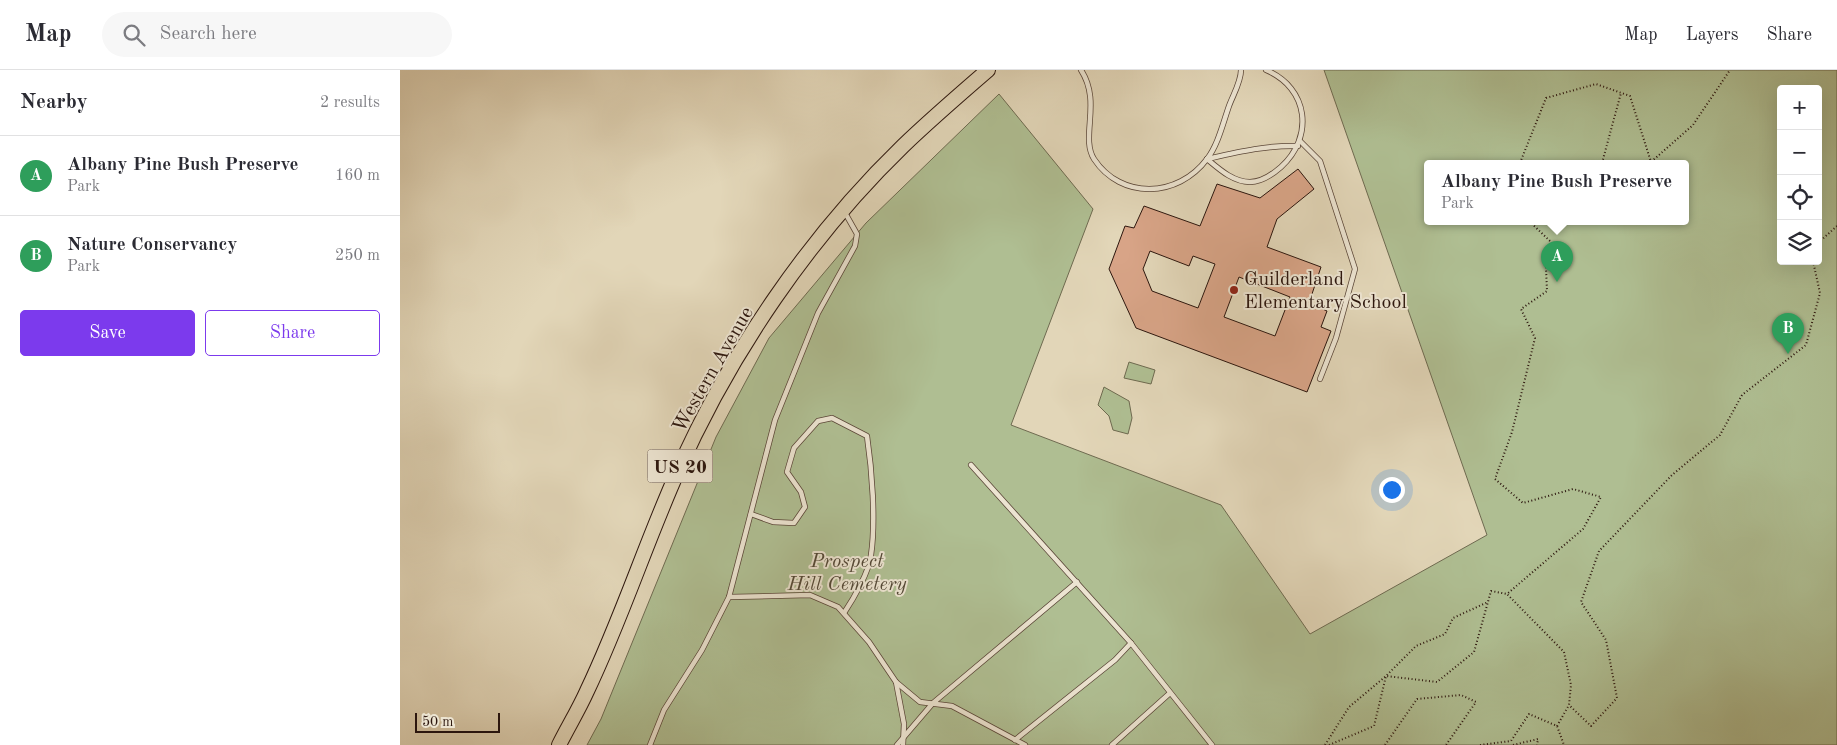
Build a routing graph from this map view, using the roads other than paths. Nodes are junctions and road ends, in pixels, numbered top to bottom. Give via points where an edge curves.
1 (988, 70) edge
2 (1081, 70) edge
3 (1241, 70) edge
4 (1266, 70) edge
5 (1299, 143) junction
6 (1207, 159) junction
7 (844, 211) junction
8 (1320, 379) dead end
9 (971, 465) dead end
10 (751, 514) junction
11 (1077, 582) junction
12 (729, 597) junction
13 (844, 613) junction
14 (1130, 643) junction
15 (896, 682) junction
16 (1170, 694) junction
17 (933, 703) junction
18 (904, 737) junction
19 (1015, 740) junction
20 (559, 745) edge
21 (650, 745) edge
22 (897, 745) edge
23 (903, 745) edge
24 (1025, 745) edge
25 (1112, 745) edge
26 (1212, 745) edge

1 - 7 main road, Western Avenue / US 20 via 902,147
2 - 6 lane via 1091,94 1088,141 1093,158 1110,177 1128,187 1157,190 1178,184
3 - 6 lane
4 - 5 lane via 1286,82 1298,98 1302,113
5 - 6 lane
5 - 6 lane via 1278,169 1266,178 1250,182 1230,177
5 - 8 lane via 1320,161 1355,269 1336,338
7 - 10 lane via 857,234 855,246 818,313 776,420
7 - 20 main road, Western Avenue / US 20 via 777,297 706,415 678,471 588,691
9 - 11 lane
10 - 12 lane
10 - 13 lane via 773,522 794,523 805,508 801,492 788,472 794,448 818,421 832,418 867,436 872,556
11 - 14 lane
11 - 17 lane
12 - 13 lane via 810,595 838,606
12 - 21 lane via 702,650 664,710
13 - 15 lane via 869,642
14 - 16 lane
14 - 19 lane via 1115,660
15 - 17 lane via 920,702
15 - 18 lane
16 - 25 lane
16 - 26 lane
17 - 18 lane
17 - 19 lane via 952,706
18 - 22 lane
18 - 23 lane
19 - 24 lane

